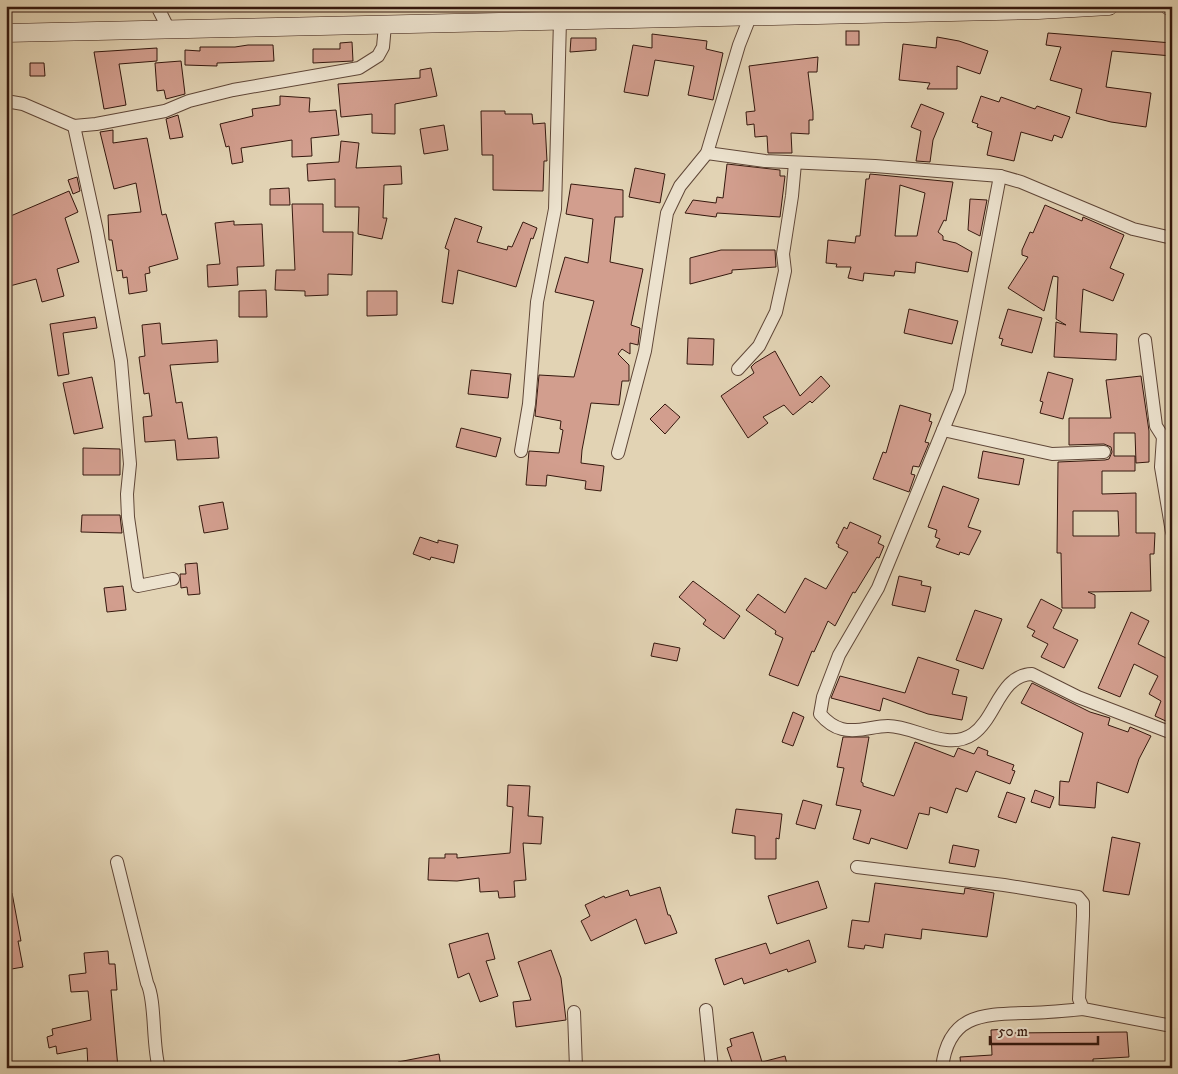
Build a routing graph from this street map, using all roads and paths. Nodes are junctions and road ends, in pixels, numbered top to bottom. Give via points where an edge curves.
1 (156, 6) edge
2 (1109, 6) edge
3 (750, 16) junction
4 (560, 20) junction
5 (385, 25) junction
6 (168, 28) junction
7 (6, 33) edge
8 (6, 101) edge
9 (74, 126) junction
10 (707, 153) junction
11 (795, 163) junction
12 (1000, 176) junction
13 (1172, 238) edge
14 (1146, 340) dead end
15 (738, 369) dead end
16 (944, 430) junction
17 (1167, 437) edge
18 (521, 451) dead end
19 (1104, 452) dead end
20 (618, 453) dead end
21 (1172, 532) edge
22 (173, 579) dead end
23 (1172, 734) edge
24 (117, 862) dead end
25 (858, 867) dead end
26 (1083, 1009) junction
27 (706, 1010) dead end
28 (574, 1012) dead end
29 (1172, 1026) edge
30 (159, 1068) edge
31 (576, 1068) edge
32 (712, 1068) edge
33 (942, 1068) edge

1 - 6 street
2 - 3 main road
3 - 4 main road
3 - 10 street
4 - 5 main road
4 - 18 street via 555,209 537,302 529,404
5 - 6 main road
5 - 9 street via 383,47 378,56 359,68 233,90 165,111
6 - 7 main road
8 - 9 street via 24,104
9 - 22 street via 121,361 130,464 128,516 138,586
10 - 11 street
10 - 20 street via 680,186 667,213 645,351
11 - 12 street
11 - 15 street via 783,254 785,271 776,312 759,346
12 - 13 street via 1133,229
12 - 16 street via 959,391
14 - 17 street via 1156,426
16 - 19 street via 1052,454
16 - 23 street via 878,588 839,655 820,714 844,730 888,726 936,738 964,739 982,726 1012,681 1032,674 1078,697
17 - 21 street via 1161,467
24 - 30 street via 151,990
25 - 26 street via 1078,896 1083,904 1079,999
26 - 29 street
26 - 33 street via 975,1017 962,1024 952,1036 944,1050
27 - 32 street
28 - 31 street

